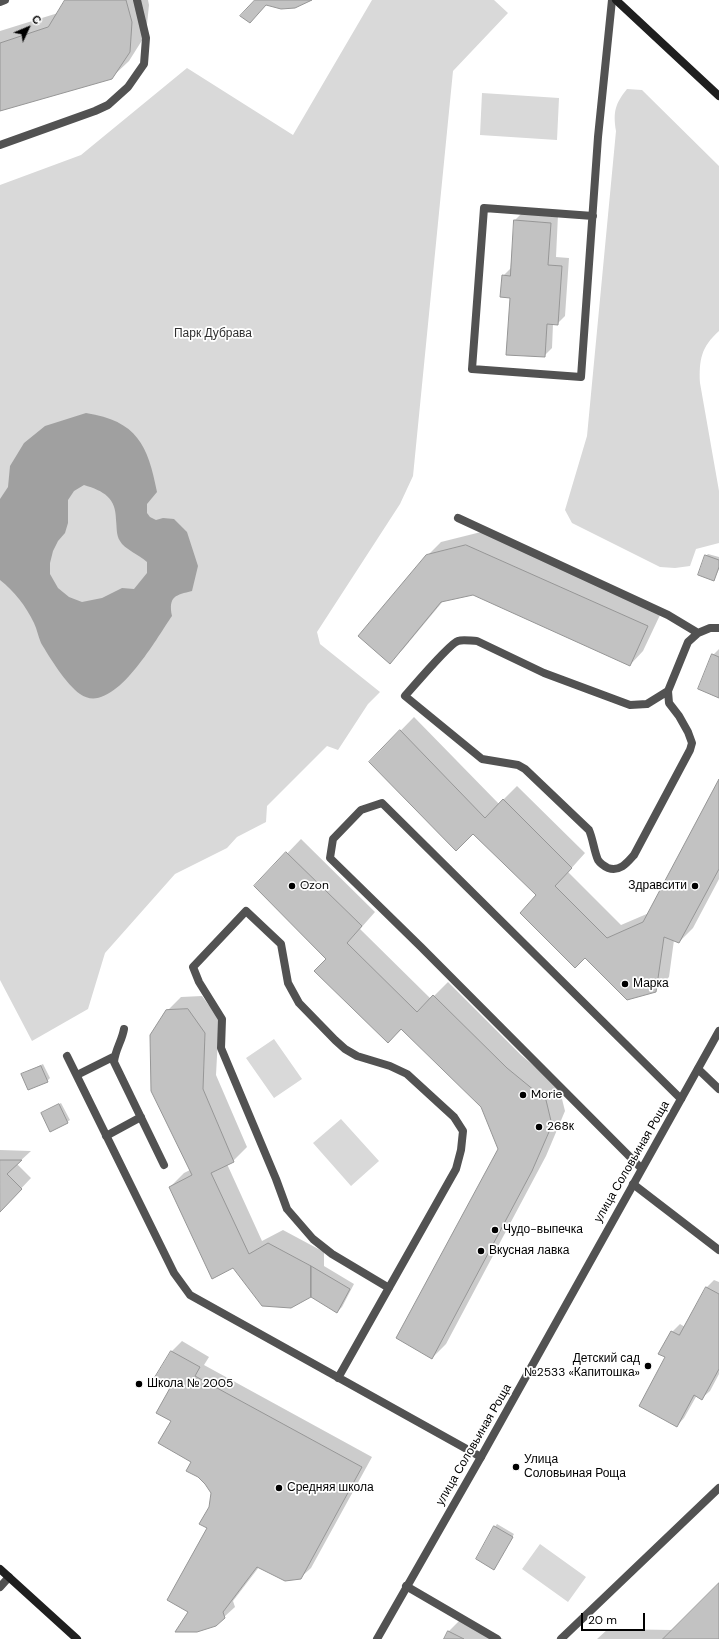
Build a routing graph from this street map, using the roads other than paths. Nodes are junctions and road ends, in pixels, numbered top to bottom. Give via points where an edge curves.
1 (4, 0) edge
2 (137, 0) edge
3 (612, 0) edge
4 (616, 0) edge
5 (0, 2) edge
6 (719, 96) edge
7 (0, 145) edge
8 (593, 216) junction
9 (458, 518) dead end
10 (719, 628) edge
11 (698, 633) junction
12 (668, 690) junction
13 (124, 1029) dead end
14 (719, 1031) edge
15 (67, 1056) dead end
16 (115, 1056) junction
17 (698, 1069) junction
18 (77, 1076) junction
19 (719, 1090) edge
20 (682, 1099) junction
21 (141, 1117) junction
22 (106, 1136) junction
23 (164, 1165) dead end
24 (641, 1168) junction
25 (633, 1184) junction
26 (719, 1250) edge
27 (389, 1288) junction
28 (338, 1378) junction
29 (481, 1457) junction
30 (719, 1488) edge
31 (0, 1570) edge
32 (9, 1578) junction
33 (406, 1586) junction
34 (0, 1587) edge
35 (77, 1639) edge
36 (377, 1639) edge
37 (497, 1639) edge
38 (561, 1639) edge

1 - 5 street
2 - 7 street via 146,38 144,64 128,87 108,105 95,111
3 - 8 street
4 - 6 street
8 - 8 street via 581,377 472,369 484,208
9 - 11 street via 668,615
10 - 11 street via 710,628
11 - 12 street via 688,642
12 - 12 street via 669,703 679,716 692,743 634,854 618,869 604,866 599,861 588,830 526,769 518,765 482,759 405,696 457,640 477,641 544,674 630,705 647,704
13 - 16 street
14 - 17 street, улица Соловьиная Роща
15 - 18 street
16 - 18 street
16 - 21 street via 114,1062
17 - 19 street
17 - 20 street, улица Соловьиная Роща
18 - 22 street
20 - 24 street, улица Соловьиная Роща
20 - 24 street via 382,804 361,810 333,839 330,858
21 - 22 street
21 - 23 street
22 - 28 street via 174,1273 190,1295
24 - 25 street, улица Соловьиная Роща
25 - 26 street
25 - 29 street, улица Соловьиная Роща
27 - 27 street via 456,1169 463,1130 454,1117 407,1074 357,1056 345,1049 299,1004 288,983 281,944 246,911 193,967 222,1020 221,1048 287,1209 313,1239
27 - 28 street
28 - 29 street
29 - 33 street, улица Соловьиная Роща
30 - 38 street
31 - 32 street
32 - 34 street
32 - 35 street
33 - 36 street, улица Соловьиная Роща
33 - 37 street

